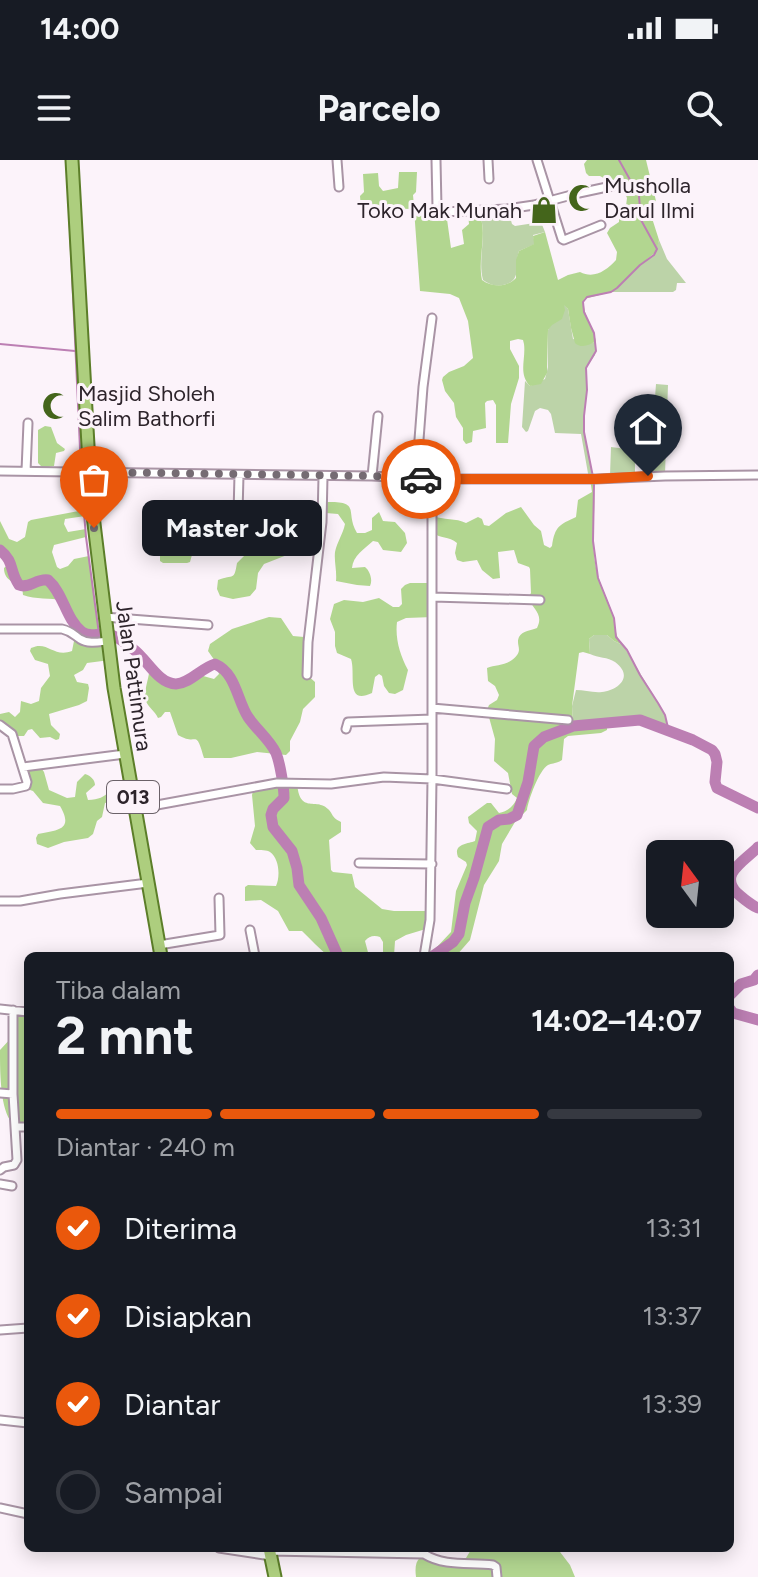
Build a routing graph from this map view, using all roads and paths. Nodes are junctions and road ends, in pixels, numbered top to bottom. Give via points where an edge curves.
1 (72, 160) edge
2 (337, 160) edge
3 (436, 160) edge
4 (488, 160) edge
5 (537, 160) edge
6 (489, 179) dead end
7 (621, 184) dead end
8 (339, 187) dead end
9 (550, 201) junction
10 (601, 225) dead end
11 (432, 318) dead end
12 (378, 416) dead end
13 (28, 423) dead end
14 (0, 471) edge
15 (26, 471) junction
16 (83, 473) junction
17 (239, 475) junction
18 (758, 475) edge
19 (372, 476) junction
20 (323, 477) junction
21 (416, 479) junction
22 (432, 479) junction
23 (235, 530) dead end
24 (433, 597) junction
25 (540, 600) dead end
26 (208, 625) dead end
27 (0, 629) edge
28 (106, 631) junction
29 (307, 675) dead end
30 (432, 708) junction
31 (432, 719) junction
32 (568, 720) dead end
33 (0, 725) edge
34 (346, 729) dead end
35 (125, 754) junction
36 (23, 767) junction
37 (432, 779) junction
38 (0, 789) edge
39 (507, 789) dead end
40 (135, 809) junction
41 (359, 863) dead end
42 (432, 864) junction
43 (148, 883) junction
44 (219, 898) dead end
45 (0, 901) edge
46 (250, 930) dead end
47 (160, 950) edge
48 (254, 952) edge
49 (425, 952) edge
50 (0, 1009) edge
51 (13, 1010) junction
52 (24, 1011) edge
53 (0, 1093) edge
54 (13, 1094) junction
55 (15, 1127) junction
56 (24, 1127) edge
57 (0, 1170) edge
58 (0, 1184) edge
59 (12, 1186) dead end
60 (24, 1328) edge
61 (0, 1330) edge
62 (0, 1420) edge
63 (24, 1423) edge
64 (0, 1508) edge
65 (24, 1513) edge
66 (270, 1552) edge
67 (426, 1552) edge
68 (275, 1577) edge
69 (497, 1577) edge

1 - 16 main road, Jalan Pattimura / 013
2 - 8 street
3 - 9 street via 438,211 507,209
4 - 6 street
5 - 9 street
7 - 9 street
9 - 10 street via 564,240
11 - 21 street
12 - 19 street
13 - 15 street
14 - 15 street
15 - 16 street
16 - 17 street
16 - 28 main road, Jalan Pattimura / 013
17 - 20 street
17 - 23 street
18 - 22 street
19 - 20 street
19 - 21 street
20 - 29 street
21 - 22 street
22 - 24 street
24 - 25 street
24 - 30 street
26 - 28 street
27 - 28 street via 62,629 87,642
28 - 35 main road, Jalan Pattimura / 013
30 - 31 street
30 - 32 street
31 - 34 street via 348,722
31 - 37 street
33 - 36 street via 12,734
35 - 36 street
35 - 40 main road, Jalan Pattimura / 013
36 - 38 street via 26,786
37 - 39 street
37 - 40 street via 277,783
37 - 42 street
40 - 43 main road, Jalan Pattimura / 013
41 - 42 street
42 - 49 street
43 - 45 street
43 - 47 main road, Jalan Pattimura / 013
44 - 47 street via 220,935
46 - 48 street
50 - 51 street
51 - 52 street
51 - 54 street
53 - 54 street
54 - 55 street
55 - 56 street
55 - 57 street via 17,1160
58 - 59 street
60 - 61 street
62 - 63 street
64 - 65 street
66 - 68 main road
67 - 69 street via 447,1562 493,1565

